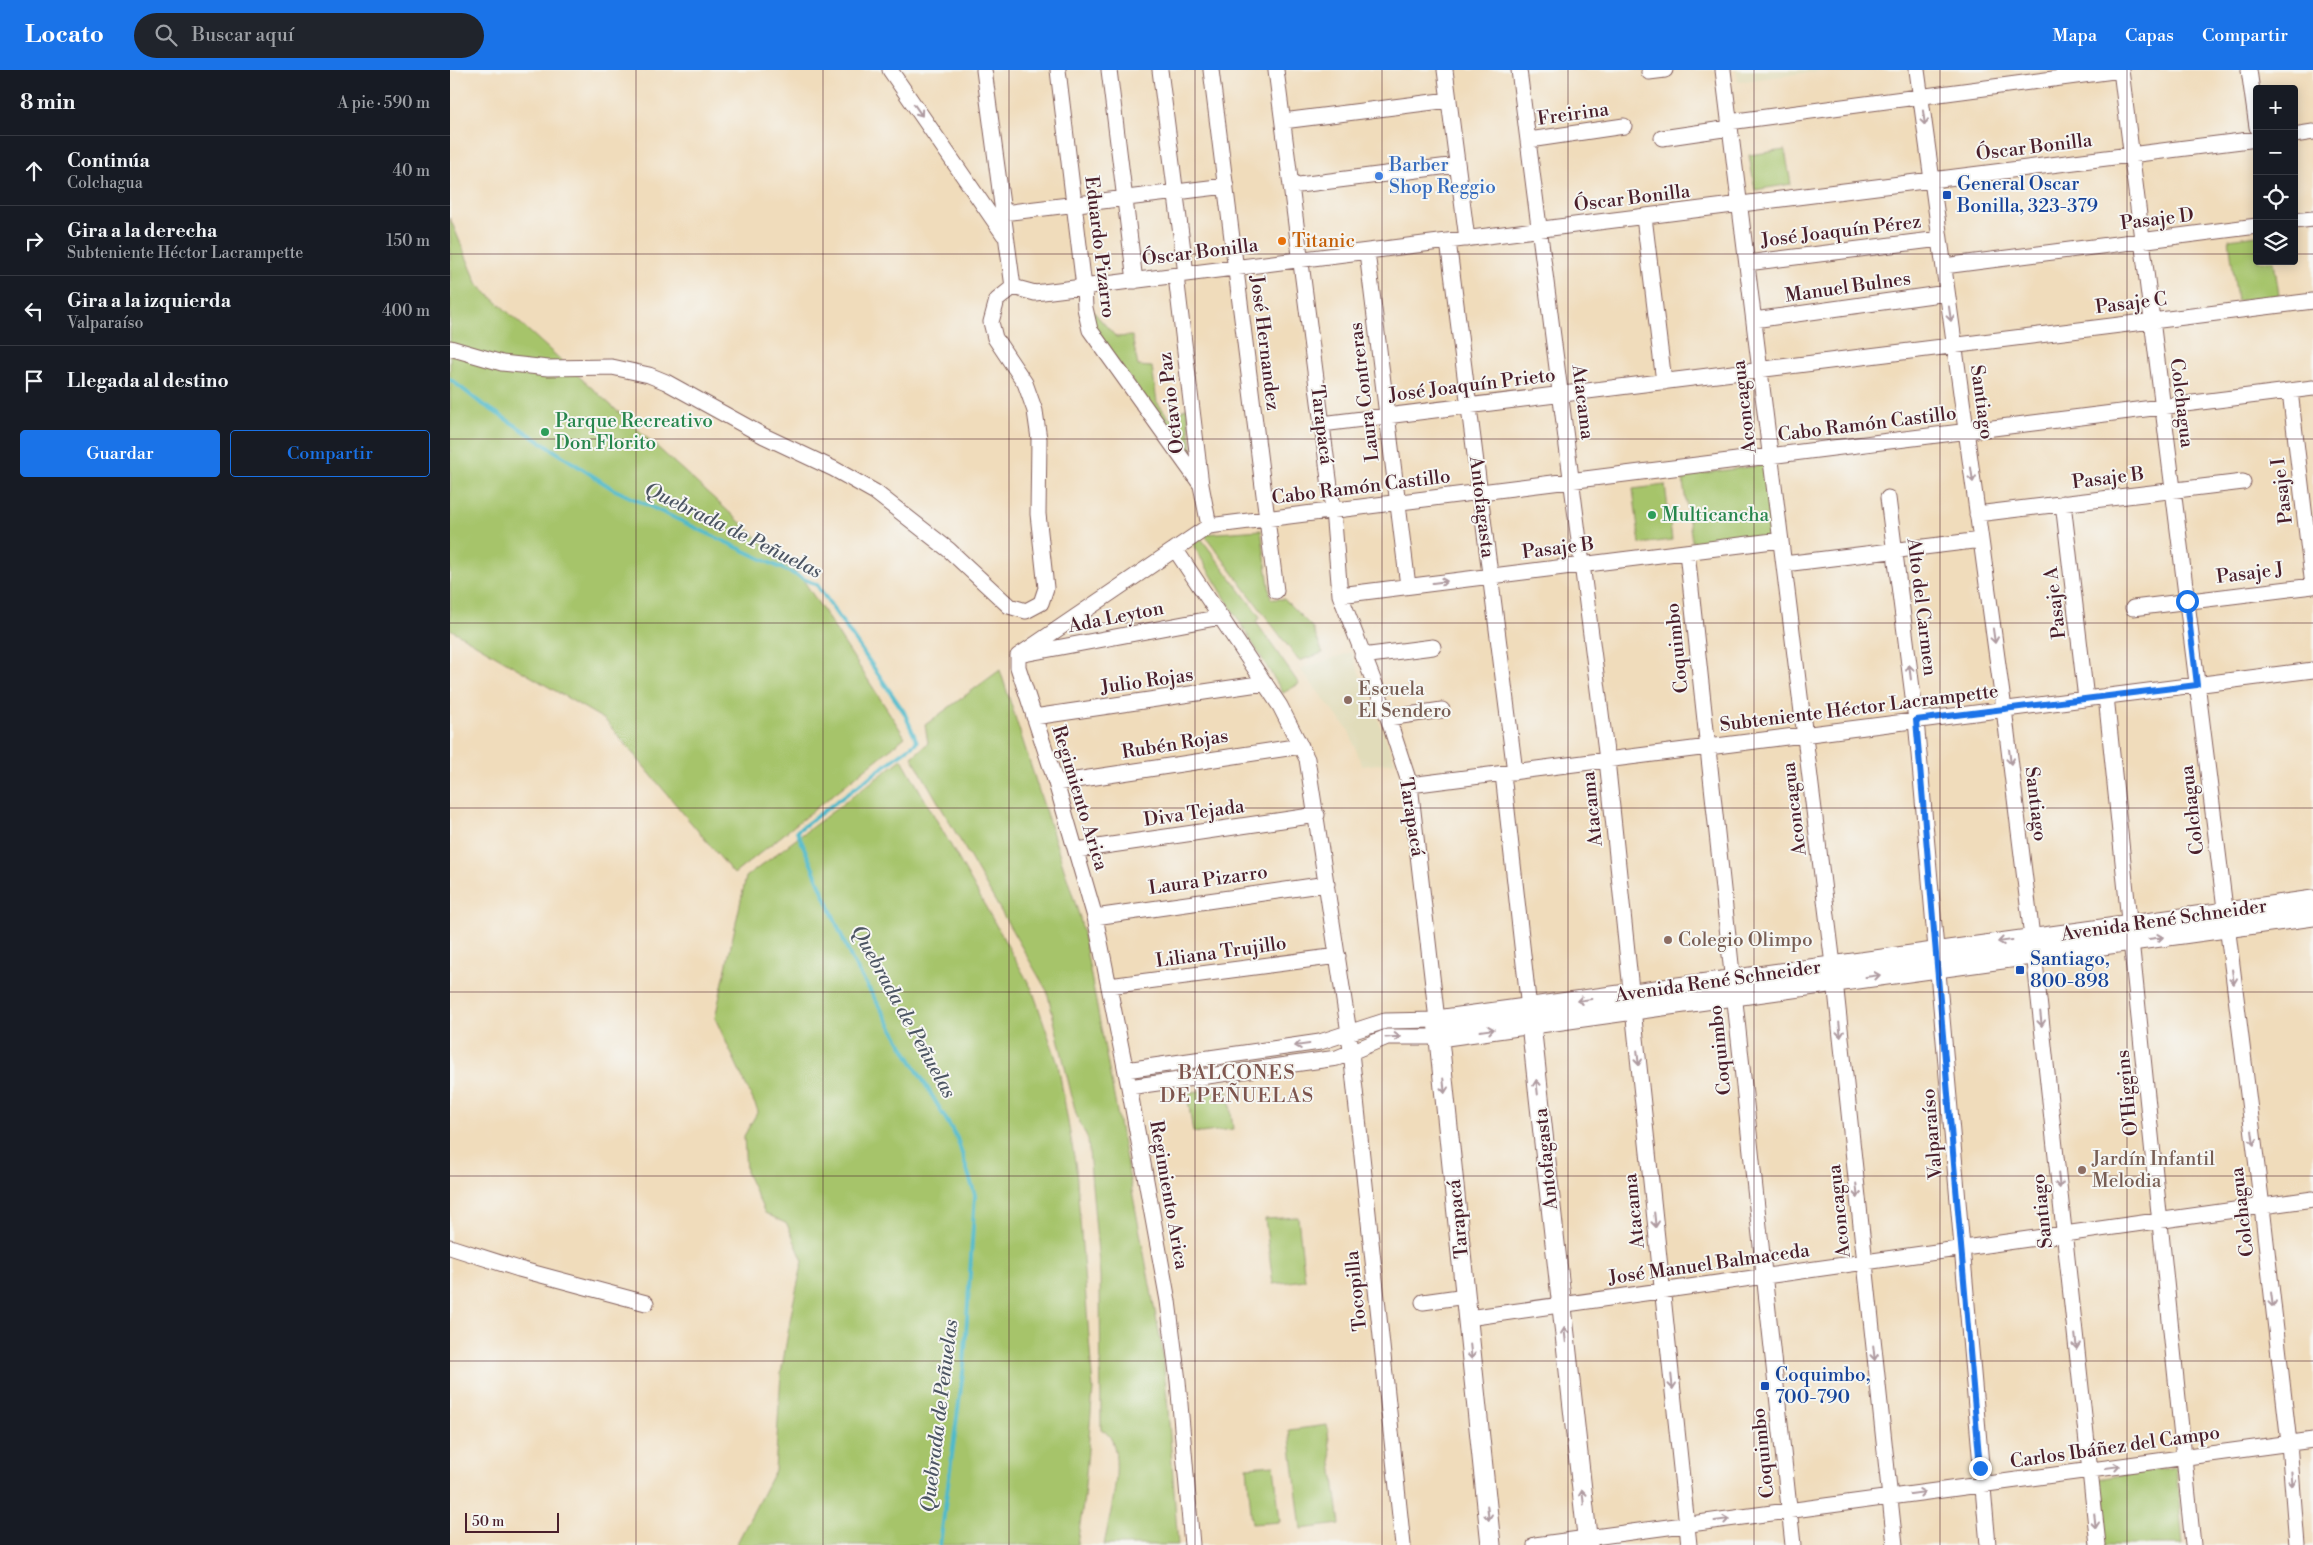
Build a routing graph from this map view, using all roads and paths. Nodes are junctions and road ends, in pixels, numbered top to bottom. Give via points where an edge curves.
1 (890, 70) edge
2 (984, 70) edge
3 (1058, 70) edge
4 (1109, 70) edge
5 (1160, 70) edge
6 (1211, 70) edge
7 (1276, 70) edge
8 (1445, 70) edge
9 (1519, 70) edge
10 (1665, 70) edge
11 (1723, 70) edge
12 (1917, 70) edge
13 (2121, 70) edge
14 (2249, 70) edge
15 (1648, 72) dead end
16 (2009, 77) edge
17 (1920, 96) junction
18 (2253, 98) edge
19 (1449, 100) junction
20 (1283, 121) junction
21 (1730, 125) junction
22 (1624, 126) dead end
23 (2313, 132) edge
24 (2298, 134) edge
25 (1662, 138) dead end
26 (1528, 140) junction
27 (2253, 140) edge
28 (2132, 155) junction
29 (1457, 165) junction
30 (1932, 180) junction
31 (1226, 186) junction
32 (1291, 186) junction
33 (1176, 192) junction
34 (1125, 198) junction
35 (1074, 204) junction
36 (1740, 205) junction
37 (1003, 213) junction
38 (1644, 217) junction
39 (2313, 219) edge
40 (2298, 221) edge
41 (2253, 227) edge
42 (1540, 230) junction
43 (1006, 238) junction
44 (1467, 239) junction
45 (1940, 239) junction
46 (2142, 241) junction
47 (1448, 242) junction
48 (1367, 252) junction
49 (1301, 260) junction
50 (1747, 263) junction
51 (1944, 266) junction
52 (1236, 268) junction
53 (1181, 275) junction
54 (1135, 281) junction
55 (1013, 287) junction
56 (1084, 287) junction
57 (1947, 293) junction
58 (2313, 301) edge
59 (1754, 320) junction
60 (2152, 321) junction
61 (1954, 346) junction
62 (450, 348) edge
63 (1760, 370) junction
64 (1664, 382) junction
65 (2313, 388) edge
66 (2290, 391) junction
67 (1562, 394) junction
68 (1469, 406) junction
69 (2163, 407) junction
70 (1387, 416) junction
71 (1322, 424) junction
72 (1966, 432) junction
73 (1770, 456) junction
74 (1573, 481) junction
75 (2243, 482) dead end
76 (1201, 485) junction
77 (2173, 490) junction
78 (1480, 492) junction
79 (1888, 498) dead end
80 (1398, 502) junction
81 (2064, 503) junction
82 (1333, 510) junction
83 (1977, 514) junction
84 (1267, 519) junction
85 (1209, 526) junction
86 (1781, 540) junction
87 (1981, 540) junction
88 (1175, 549) junction
89 (1894, 551) junction
90 (1687, 552) junction
91 (1584, 564) junction
92 (1784, 564) junction
93 (1490, 576) junction
94 (1408, 586) junction
95 (2313, 586) edge
96 (1276, 591) dead end
97 (1340, 595) junction
98 (2187, 601) junction
99 (2133, 608) dead end
100 (1221, 617) junction
101 (1434, 647) dead end
102 (1018, 656) junction
103 (1362, 656) junction
104 (2313, 670) edge
105 (2313, 676) edge
106 (1265, 684) junction
107 (2197, 685) junction
108 (2106, 696) junction
109 (2086, 699) junction
110 (2004, 709) junction
111 (1442, 710) dead end
112 (1034, 717) junction
113 (1388, 718) junction
114 (1916, 720) junction
115 (1805, 735) junction
116 (1301, 746) junction
117 (1708, 747) junction
118 (1608, 760) junction
119 (1509, 773) junction
120 (1056, 783) junction
121 (1410, 785) junction
122 (1317, 815) junction
123 (1077, 850) junction
124 (1327, 884) junction
125 (2313, 900) edge
126 (2313, 916) edge
127 (1095, 917) junction
128 (2226, 920) junction
129 (2131, 933) junction
130 (2033, 945) junction
131 (1338, 956) junction
132 (1937, 959) junction
133 (1834, 973) junction
134 (1109, 986) junction
135 (1734, 987) junction
136 (1632, 1002) junction
137 (1530, 1016) junction
138 (1438, 1028) junction
139 (1349, 1033) junction
140 (1351, 1054) junction
141 (1126, 1070) junction
142 (1129, 1087) junction
143 (2313, 1199) edge
144 (2262, 1206) junction
145 (2160, 1221) junction
146 (2064, 1234) junction
147 (450, 1247) edge
148 (1961, 1249) junction
149 (1865, 1262) junction
150 (1764, 1276) junction
151 (1662, 1291) junction
152 (1466, 1296) junction
153 (1423, 1302) dead end
154 (646, 1303) dead end
155 (1562, 1305) junction
156 (1468, 1318) junction
157 (2313, 1440) edge
158 (2289, 1443) junction
159 (2184, 1457) junction
160 (2090, 1470) junction
161 (1982, 1485) junction
162 (1890, 1497) junction
163 (1789, 1511) junction
164 (1687, 1525) junction
165 (1588, 1542) edge
166 (1192, 1545) edge
167 (1403, 1545) edge
168 (1491, 1545) edge
169 (1535, 1545) edge
170 (1689, 1545) edge
171 (1793, 1545) edge
172 (1895, 1545) edge
173 (1988, 1545) edge
174 (2098, 1545) edge
175 (2193, 1545) edge
176 (2297, 1545) edge

1 -> 43 street
2 - 37 street
3 - 35 street, Eduardo Pizarro
4 - 34 street
5 - 33 street, Octavio Paz
6 - 31 street, José Hernandez
7 - 20 street, Tarapacá
8 - 19 street
9 - 26 street, Atacama
10 - 15 street
11 - 21 street, Aconcagua
12 - 17 street, Santiago
13 - 16 street
13 - 28 street, Colchagua
14 - 18 street
16 - 17 street
17 - 21 street
17 -> 30 street, Santiago
19 - 20 street
19 - 29 street
20 - 32 street, Tarapacá
21 - 25 street
21 - 36 street, Aconcagua
22 - 26 street, Freirina
23 - 24 street
26 - 42 street, Atacama
27 - 28 street, Óscar Bonilla
28 - 30 street, Óscar Bonilla
28 - 46 street, Colchagua
29 - 32 street
29 - 44 street
30 - 36 street, Óscar Bonilla
30 - 45 street, Santiago
31 - 33 street
31 - 52 street, José Hernandez
32 - 49 street, Tarapacá
33 - 34 street
33 - 53 street, Octavio Paz
34 - 35 street
34 - 54 street
35 - 37 street
35 - 56 street, Eduardo Pizarro
36 - 38 street, Óscar Bonilla
36 - 50 street, Aconcagua
37 - 43 street
38 - 42 street, Óscar Bonilla
38 - 64 street
39 - 40 street
41 - 46 street, Pasaje D
42 - 44 street, Óscar Bonilla
42 - 67 street, Atacama
43 - 55 street
44 - 47 street, Óscar Bonilla
45 - 50 street, José Joaquín Pérez
45 - 51 street, Santiago
46 - 51 street, Pasaje D
46 - 60 street, Colchagua
47 - 48 street, Óscar Bonilla
47 - 68 street, Antofagasta
48 - 49 street, Óscar Bonilla
48 - 70 street, Laura Contreras
49 - 52 street, Óscar Bonilla
49 - 71 street, Tarapacá
50 - 59 street, Aconcagua
51 - 57 street, Santiago
52 - 53 street, Óscar Bonilla
52 - 84 street, José Hernandez
53 - 54 street, Óscar Bonilla
53 - 76 street, Octavio Paz
54 - 56 street, Óscar Bonilla
55 - 56 street, Óscar Bonilla via 1035,293
55 - 62 street via 997,300 991,322 995,338 1025,383 1038,426 1037,493 1046,588 1041,603 1026,611 1009,606 949,550 875,492 666,382 612,366 548,368 502,363
56 - 76 street, Eduardo Pizarro via 1090,330
57 - 59 street, Manuel Bulnes
57 -> 61 street, Santiago
58 - 60 street, Pasaje C
59 - 63 street, Aconcagua
60 - 61 street, Pasaje C
60 - 69 street, Colchagua
61 - 63 street, José Joaquín Prieto
61 - 72 street, Santiago
63 - 64 street, José Joaquín Prieto
63 - 73 street, Aconcagua
64 - 67 street, José Joaquín Prieto
65 - 66 street, Cabo Ramón Castillo
66 - 69 street, Cabo Ramón Castillo
66 - 95 street, Pasaje I
67 - 68 street, José Joaquín Prieto
67 - 74 street, Atacama
68 - 70 street, José Joaquín Prieto
68 - 78 street, Antofagasta
69 - 72 street, Cabo Ramón Castillo
69 - 77 street, Colchagua
70 - 71 street, José Joaquín Prieto
70 - 80 street, Laura Contreras
71 - 82 street, Tarapacá
72 - 73 street, Cabo Ramón Castillo
72 -> 83 street, Santiago
73 - 74 street, Cabo Ramón Castillo
73 - 86 street, Aconcagua
74 - 78 street, Cabo Ramón Castillo
74 - 91 street, Atacama
75 - 77 street, Pasaje B
76 - 85 street, Octavio Paz
77 - 81 street, Pasaje B
77 - 98 street, Colchagua
78 - 80 street, Cabo Ramón Castillo
78 - 93 street, Antofagasta
79 - 89 street, Alto del Carmen
80 - 82 street, Cabo Ramón Castillo
80 - 94 street, Laura Contreras
81 - 83 street, Pasaje B
81 - 109 street, Pasaje A
82 - 84 street, Cabo Ramón Castillo
82 - 97 street, Tarapacá
83 - 87 street, Santiago
84 - 85 street, Cabo Ramón Castillo
84 - 96 street, José Hernandez
85 - 88 street, Cabo Ramón Castillo
86 - 90 street, Pasaje B
86 - 92 street, Aconcagua
87 - 89 street
87 -> 110 street, Santiago
88 - 100 street, Tocopilla
88 - 102 street, Cabo Ramón Castillo
89 - 92 street
114 -> 89 street, Alto del Carmen
90 - 91 street, Pasaje B
90 - 117 street, Coquimbo
91 - 93 street, Pasaje B
91 - 118 street, Atacama
92 - 115 street, Aconcagua
94 -> 93 street, Pasaje B
93 - 119 street, Antofagasta
94 - 97 street, Pasaje B
95 - 98 street, Pasaje J
97 - 103 street, Tarapacá
98 - 99 street, Pasaje J
98 - 107 street, Colchagua
100 - 102 street, Ada Leyton
100 - 106 street, Tocopilla
101 - 103 street
102 - 112 street, Regimiento Arica via 1018,667
103 - 113 street, Tarapacá
104 - 105 street
104 - 107 street, Subteniente Héctor Lacrampette
106 - 112 street, Julio Rojas
106 - 116 street, Tocopilla
107 - 108 street, Subteniente Héctor Lacrampette
107 - 128 street, Colchagua
108 - 109 street, Subteniente Héctor Lacrampette
108 - 129 street, O'Higgins
109 - 110 street, Subteniente Héctor Lacrampette
110 - 114 street, Subteniente Héctor Lacrampette
110 -> 130 street, Santiago
111 - 113 street
112 - 120 street, Regimiento Arica
113 - 121 street, Tarapacá
114 - 115 street, Subteniente Héctor Lacrampette
114 - 132 street, Valparaíso
115 - 117 street, Subteniente Héctor Lacrampette
115 - 133 street, Aconcagua
116 - 120 street, Rubén Rojas
116 - 122 street, Tocopilla via 1307,759
117 - 118 street, Subteniente Héctor Lacrampette
117 - 135 street, Coquimbo
118 - 119 street, Subteniente Héctor Lacrampette
118 - 136 street, Atacama
119 - 121 street, Subteniente Héctor Lacrampette
119 - 137 street, Antofagasta
120 - 123 street, Regimiento Arica
121 - 138 street, Tarapacá
122 - 123 street, Diva Tejada
122 - 124 street, Tocopilla
123 - 127 street, Regimiento Arica
124 - 127 street, Laura Pizarro
124 - 131 street, Tocopilla
125 - 128 main road, Avenida René Schneider
126 - 128 main road, Avenida René Schneider
127 - 134 street, Regimiento Arica
128 - 129 main road, Avenida René Schneider
128 -> 144 street, Colchagua
129 - 130 main road, Avenida René Schneider
129 - 145 street, O'Higgins
130 - 132 main road, Avenida René Schneider
130 -> 146 street, Santiago
131 - 134 street, Liliana Trujillo
131 - 139 street, Tocopilla
132 - 133 main road, Avenida René Schneider
132 - 148 street, Valparaíso
133 - 135 main road, Avenida René Schneider
133 -> 149 street, Aconcagua
134 - 141 street, Regimiento Arica
135 - 136 main road, Avenida René Schneider
135 - 150 street, Coquimbo
136 - 137 main road, Avenida René Schneider
136 -> 151 street, Atacama
137 - 138 main road, Avenida René Schneider
155 -> 137 main road, Antofagasta
138 - 139 street, Avenida René Schneider via 1386,1021
140 -> 138 street, Avenida René Schneider via 1387,1037
138 -> 152 main road, Tarapacá
139 - 140 street, Tocopilla
139 -> 141 street, Avenida René Schneider via 1320,1042
140 - 142 street, Avenida René Schneider
140 - 167 street, Tocopilla
141 - 142 street, Regimiento Arica
142 - 166 street, Regimiento Arica via 1169,1309
143 - 144 street, José Manuel Balmaceda
144 - 145 street, José Manuel Balmaceda
144 -> 158 street, Colchagua
145 - 146 street, José Manuel Balmaceda
145 - 159 street, O'Higgins
146 - 148 street, José Manuel Balmaceda
146 -> 160 street, Santiago
147 - 154 street
148 - 149 street, José Manuel Balmaceda
148 - 161 street, Valparaíso
149 - 150 street, José Manuel Balmaceda
149 -> 162 street, Aconcagua
150 - 151 street, José Manuel Balmaceda
150 - 163 street, Coquimbo
151 - 155 street, José Manuel Balmaceda
151 -> 164 street, Atacama
152 - 153 street
152 - 156 main road, Tarapacá
155 - 156 street, José Manuel Balmaceda
165 -> 155 main road, Antofagasta
156 -> 168 main road, Tarapacá
157 - 158 street, Carlos Ibáñez del Campo
158 - 159 street, Carlos Ibáñez del Campo
158 -> 176 street, Colchagua
160 -> 159 street, Carlos Ibáñez del Campo
159 - 175 street, O'Higgins
160 - 161 street, Carlos Ibáñez del Campo
160 -> 174 street, Santiago
162 -> 161 street, Carlos Ibáñez del Campo
161 - 173 street, Valparaíso
162 - 163 street, Carlos Ibáñez del Campo
162 - 172 street, Aconcagua
164 -> 163 street, Carlos Ibáñez del Campo
163 - 171 street, Coquimbo
164 - 165 street, Carlos Ibáñez del Campo
164 - 170 street, Atacama
165 - 169 street, Carlos Ibáñez del Campo

